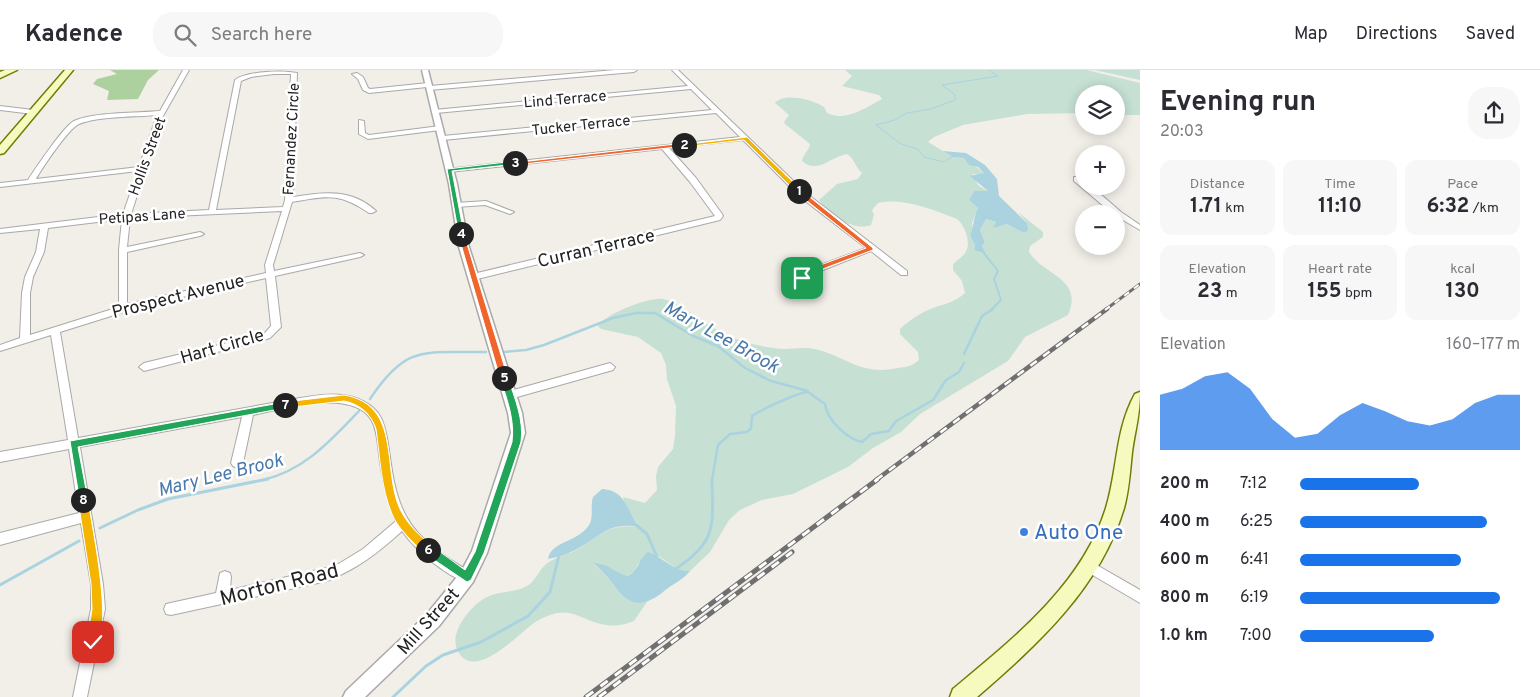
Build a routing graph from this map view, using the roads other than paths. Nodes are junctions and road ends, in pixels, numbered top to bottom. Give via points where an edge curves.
1 (13, 70) edge
2 (70, 70) edge
3 (186, 70) edge
4 (425, 70) edge
5 (634, 70) edge
6 (675, 70) edge
7 (355, 74) dead end
8 (0, 75) edge
9 (429, 87) junction
10 (693, 87) junction
11 (0, 108) edge
12 (436, 111) junction
13 (718, 111) junction
14 (33, 112) junction
15 (162, 113) junction
16 (361, 121) dead end
17 (442, 133) junction
18 (746, 138) junction
19 (664, 147) junction
20 (0, 151) edge
21 (140, 169) junction
22 (449, 170) junction
23 (31, 181) junction
24 (0, 185) edge
25 (1096, 195) edge
26 (289, 200) junction
27 (456, 205) junction
28 (285, 209) junction
29 (372, 211) dead end
30 (212, 212) junction
31 (510, 212) dead end
32 (126, 216) junction
33 (45, 226) junction
34 (1140, 228) edge
35 (0, 231) edge
36 (200, 234) dead end
37 (870, 249) junction
38 (123, 250) junction
39 (360, 255) dead end
40 (904, 273) dead end
41 (269, 274) junction
42 (472, 277) junction
43 (799, 287) dead end
44 (123, 307) junction
45 (55, 330) junction
46 (25, 340) junction
47 (0, 348) edge
48 (144, 367) dead end
49 (610, 367) dead end
50 (510, 395) junction
51 (1140, 398) edge
52 (248, 412) junction
53 (73, 444) junction
54 (0, 457) edge
55 (237, 463) dead end
56 (86, 516) junction
57 (402, 522) junction
58 (0, 539) edge
59 (1088, 566) junction
60 (225, 577) dead end
61 (467, 577) junction
62 (1140, 597) edge
63 (222, 598) junction
64 (171, 609) dead end
65 (80, 697) edge
66 (352, 697) edge
67 (961, 697) edge

1 - 8 main road
2 - 14 main road
3 - 15 street, Hollis Street
4 - 9 street, Mill Street
5 - 9 street
6 - 10 street
7 - 9 street via 365,89 372,91
9 - 12 street, Mill Street
10 - 12 street, Lind Terrace
10 - 13 street
11 - 14 street
12 - 17 street, Mill Street
13 - 17 street, Tucker Terrace
13 - 18 street
14 - 20 main road
15 - 21 street, Hollis Street
15 - 23 street via 93,118 75,123
16 - 17 street, Tucker Terrace via 362,134 368,138
17 - 22 street, Mill Street
18 - 19 street
18 - 37 street via 803,195
19 - 22 street
19 - 42 street, Curran Terrace via 718,216 710,221
21 - 23 street
21 - 32 street, Hollis Street
22 - 27 street, Mill Street
23 - 24 street
25 - 34 street
26 - 28 street, Fernandez Circle
26 - 29 street via 338,194 354,198
26 - 30 street, Fernandez Circle via 294,73 283,71 241,78 238,82
27 - 31 street via 486,202
27 - 42 street, Mill Street
28 - 30 street, Petipas Lane
28 - 41 street, Fernandez Circle
30 - 32 street, Petipas Lane
32 - 33 street, Petipas Lane
32 - 38 street, Hollis Street
33 - 35 street, Petipas Lane
33 - 46 street via 26,293
36 - 38 street
37 - 40 street
37 - 43 street via 810,272 802,278
38 - 44 street, Hollis Street
39 - 41 street, Prospect Avenue
41 - 44 street, Prospect Avenue
41 - 48 street, Hart Circle via 276,320 272,332 260,338
42 - 50 street, Mill Street
44 - 45 street, Prospect Avenue
45 - 46 street, Prospect Avenue
45 - 53 street
46 - 47 street, Prospect Avenue
49 - 50 street
50 - 61 street, Mill Street via 517,423 516,442 479,553
51 - 59 main road via 1130,421 1115,508
52 - 53 street
52 - 55 street
52 - 57 street via 329,398 344,398 362,404 376,418 390,492
53 - 54 street
53 - 56 street
56 - 58 street
56 - 65 street via 98,609
57 - 61 street via 434,555
57 - 63 street, Morton Road via 371,551 328,576
59 - 62 street
59 - 67 main road via 1046,620
60 - 63 street
61 - 66 street, Mill Street via 434,620
63 - 64 street, Morton Road

